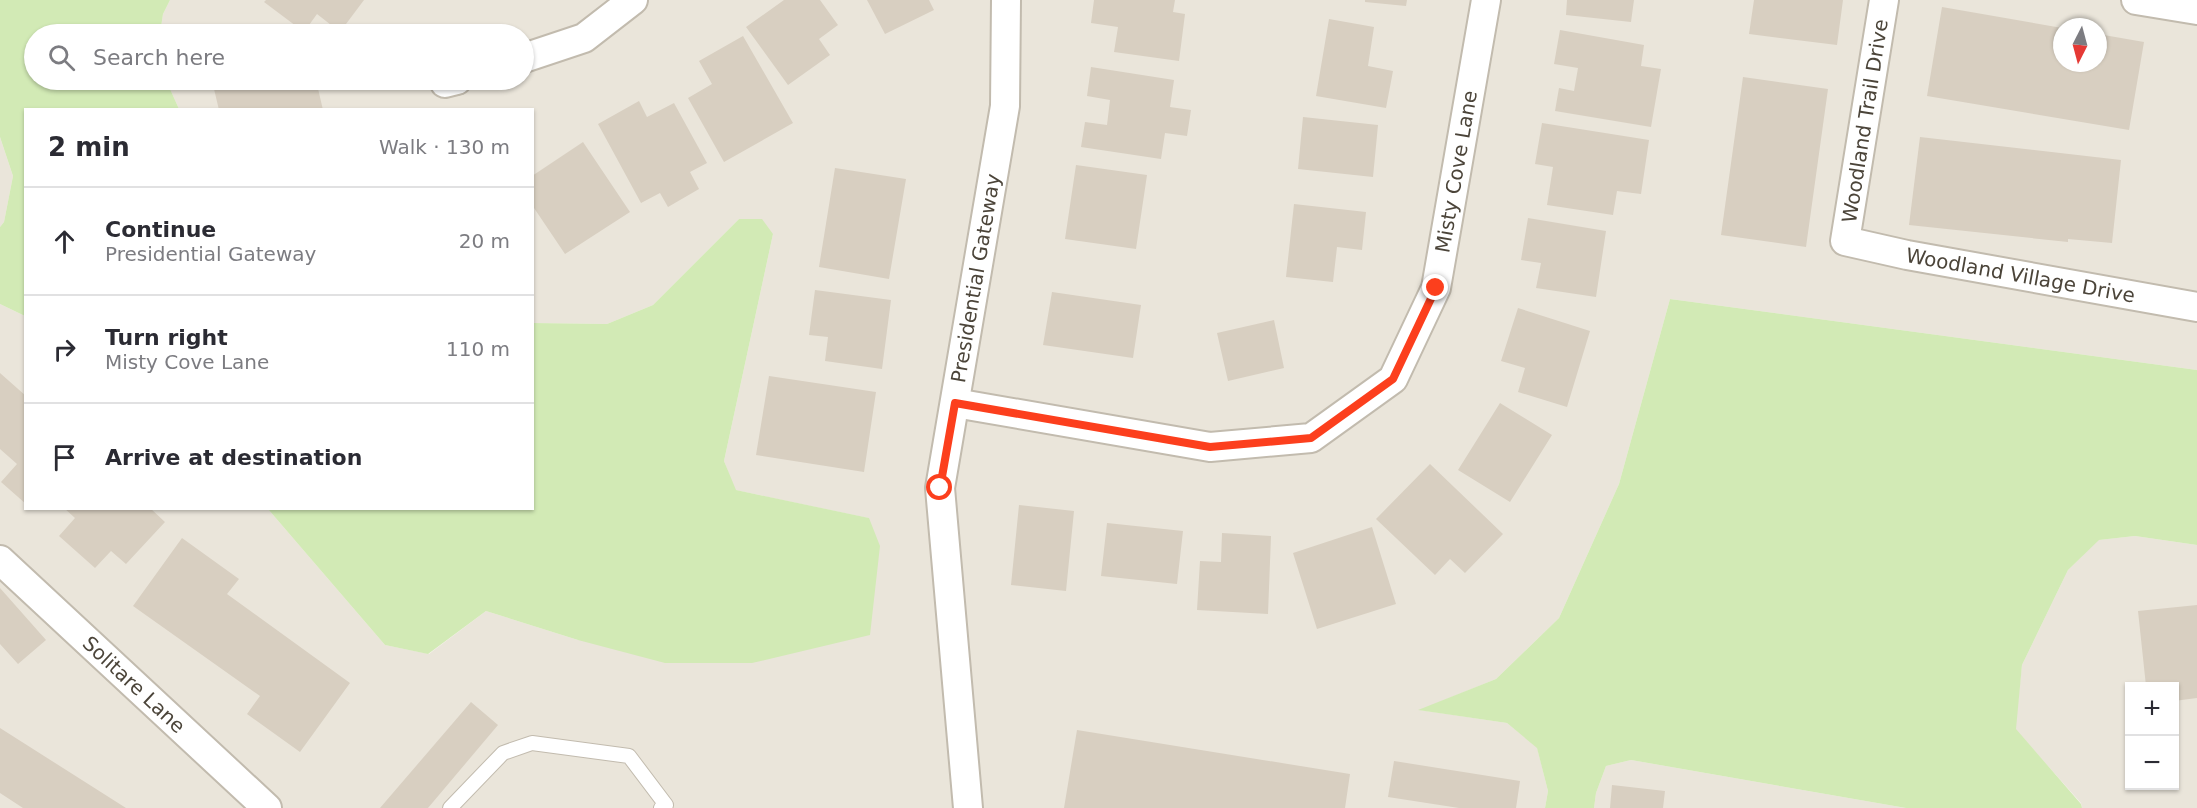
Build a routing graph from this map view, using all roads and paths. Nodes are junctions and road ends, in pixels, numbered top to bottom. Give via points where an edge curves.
1 (633, 0) edge
2 (1006, 0) edge
3 (1486, 0) edge
4 (1884, 0) edge
5 (2136, 0) edge
6 (2197, 10) edge
7 (534, 55) edge
8 (1845, 242) joint
9 (2197, 307) edge
10 (955, 403) junction
11 (0, 560) edge
12 (267, 808) edge
13 (450, 808) edge
14 (661, 808) edge
15 (968, 808) edge

1 - 7 street via 584,38
2 - 10 street, Presidential Gateway via 1005,106
3 - 10 street, Misty Cove Lane via 1436,288 1393,379 1311,438 1210,447
4 - 8 street, Woodland Trail Drive
5 - 6 street
8 - 9 street, Woodland Village Drive
10 - 15 street, Presidential Gateway via 940,488
11 - 12 street, Solitare Lane
13 - 14 lane via 503,753 532,743 629,756 666,805

